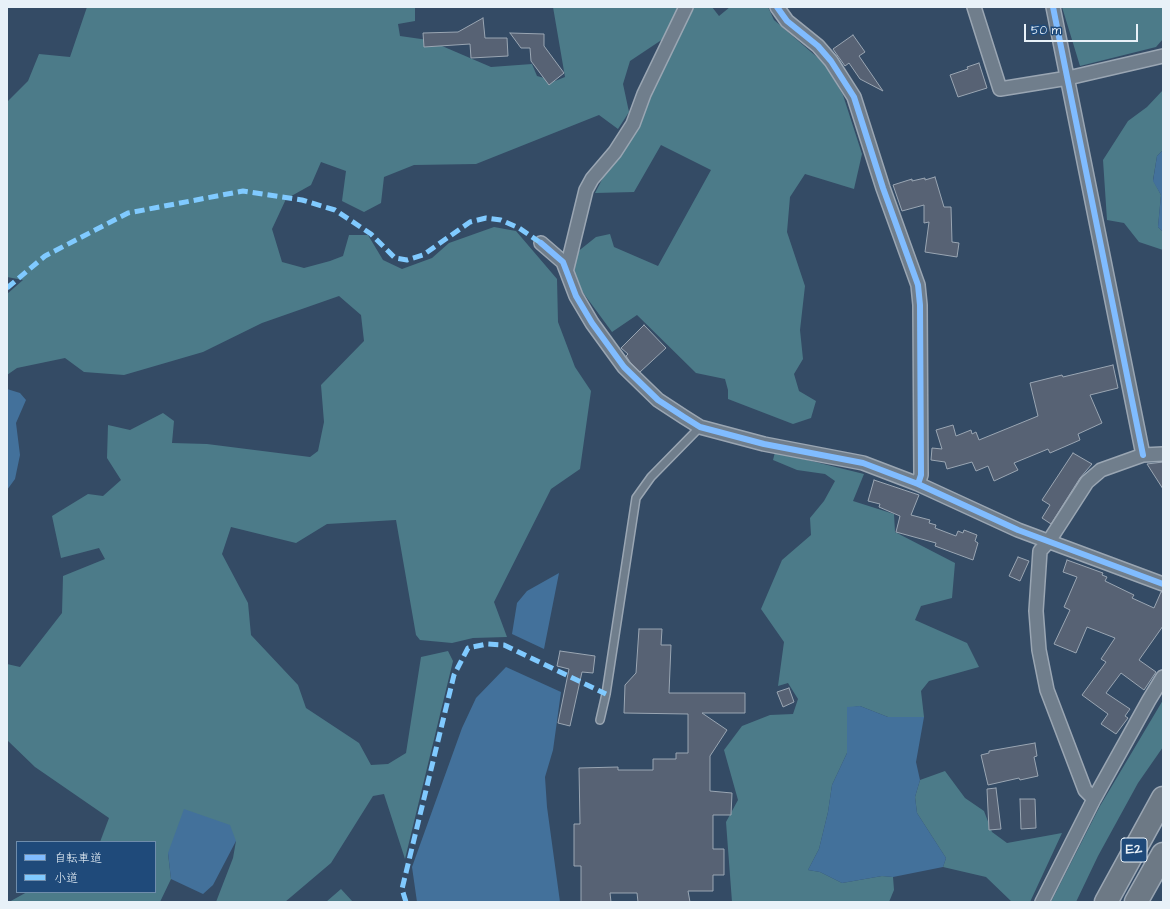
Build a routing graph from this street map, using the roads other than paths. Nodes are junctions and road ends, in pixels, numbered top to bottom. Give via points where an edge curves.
1 (686, 7) edge
2 (777, 7) edge
3 (974, 7) edge
4 (1053, 7) edge
5 (1163, 56) edge
6 (1068, 78) junction
7 (541, 243) dead end
8 (567, 268) junction
9 (700, 427) junction
10 (1163, 454) edge
11 (1143, 455) junction
12 (918, 484) junction
13 (1049, 541) junction
14 (1163, 584) edge
15 (1163, 677) edge
16 (600, 720) dead end
17 (1163, 798) edge
18 (1094, 800) junction
19 (1163, 854) edge
20 (1042, 902) edge
21 (1106, 902) edge
22 (1136, 902) edge

1 - 8 street via 644,94 633,124 586,190
2 - 12 street via 787,21 818,46 831,61 854,97 918,285 921,475
3 - 6 street via 1000,89
4 - 6 street
5 - 6 street
6 - 11 street
7 - 8 street
8 - 9 street via 576,296 624,367 658,400
9 - 12 street via 764,444 863,463
9 - 16 lane via 651,477 636,498
10 - 11 street
11 - 13 street via 1102,470 1087,482
12 - 13 street via 1018,530
13 - 14 street
13 - 18 street via 1040,551 1036,611 1039,650 1047,690 1085,790
15 - 18 street
17 - 21 highway, E2
18 - 20 street
19 - 22 highway, E2

